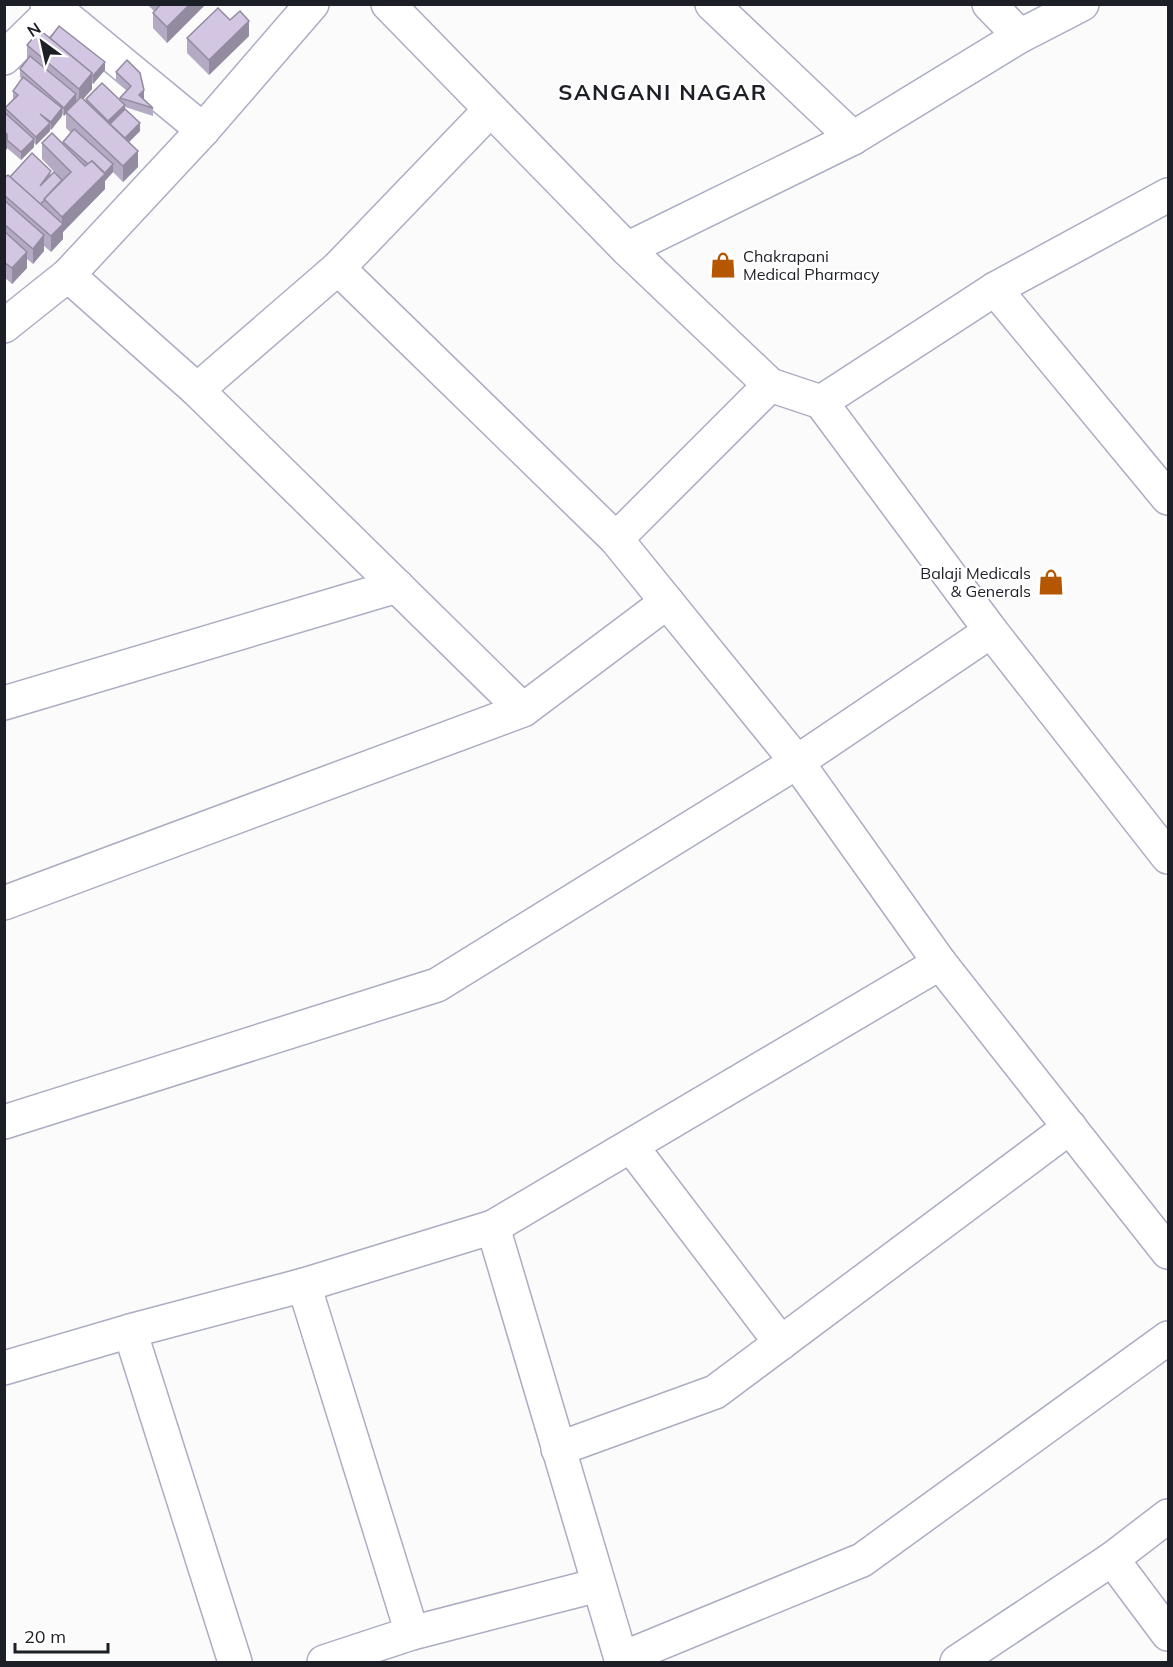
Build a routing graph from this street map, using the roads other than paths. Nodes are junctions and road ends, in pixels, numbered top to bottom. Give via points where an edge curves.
1 (312, 4) edge
2 (388, 4) edge
3 (712, 4) edge
4 (989, 4) edge
5 (1082, 4) edge
6 (51, 6) edge
7 (1020, 36) junction
8 (4, 58) edge
9 (490, 110) junction
10 (203, 130) junction
11 (853, 138) junction
12 (1168, 195) edge
13 (627, 249) junction
14 (338, 268) junction
15 (68, 275) junction
16 (995, 289) junction
17 (4, 326) edge
18 (770, 385) junction
19 (197, 390) junction
20 (821, 402) junction
21 (1168, 498) edge
22 (616, 539) junction
23 (397, 586) junction
24 (666, 602) junction
25 (991, 631) junction
26 (4, 703) edge
27 (523, 710) junction
28 (797, 762) junction
29 (1168, 857) edge
30 (4, 903) edge
31 (939, 963) junction
32 (4, 1122) edge
33 (1071, 1127) junction
34 (632, 1146) junction
35 (494, 1227) junction
36 (1168, 1252) edge
37 (304, 1285) junction
38 (130, 1331) junction
39 (1168, 1338) edge
40 (781, 1343) junction
41 (4, 1368) edge
42 (558, 1449) junction
43 (1168, 1516) edge
44 (1112, 1559) junction
45 (598, 1585) junction
46 (412, 1633) junction
47 (1168, 1634) edge
48 (621, 1661) edge
49 (961, 1661) edge
50 (236, 1662) edge
51 (324, 1662) edge

1 - 10 street
2 - 9 street
3 - 11 street
4 - 7 street
5 - 7 street
6 - 8 street
6 - 10 street
7 - 11 street
9 - 13 street
9 - 14 street
10 - 15 street
11 - 13 street
12 - 16 street
13 - 18 street
14 - 19 street
14 - 22 street
15 - 17 street
15 - 19 street
16 - 20 street
16 - 21 street
18 - 20 street
18 - 22 street
19 - 23 street
20 - 25 street
22 - 24 street
23 - 26 street
23 - 27 street
24 - 27 street
24 - 28 street
25 - 28 street
25 - 29 street
27 - 30 street
28 - 31 street
28 - 32 street via 437,985
31 - 33 street
31 - 34 street
33 - 36 street
33 - 40 street
34 - 35 street
34 - 40 street
35 - 37 street
35 - 42 street
37 - 38 street
37 - 46 street
38 - 41 street
38 - 50 street
39 - 48 street via 862,1560
40 - 42 street via 715,1392
42 - 45 street
43 - 44 street
44 - 47 street
44 - 49 street
45 - 46 street
45 - 48 street
46 - 51 street

